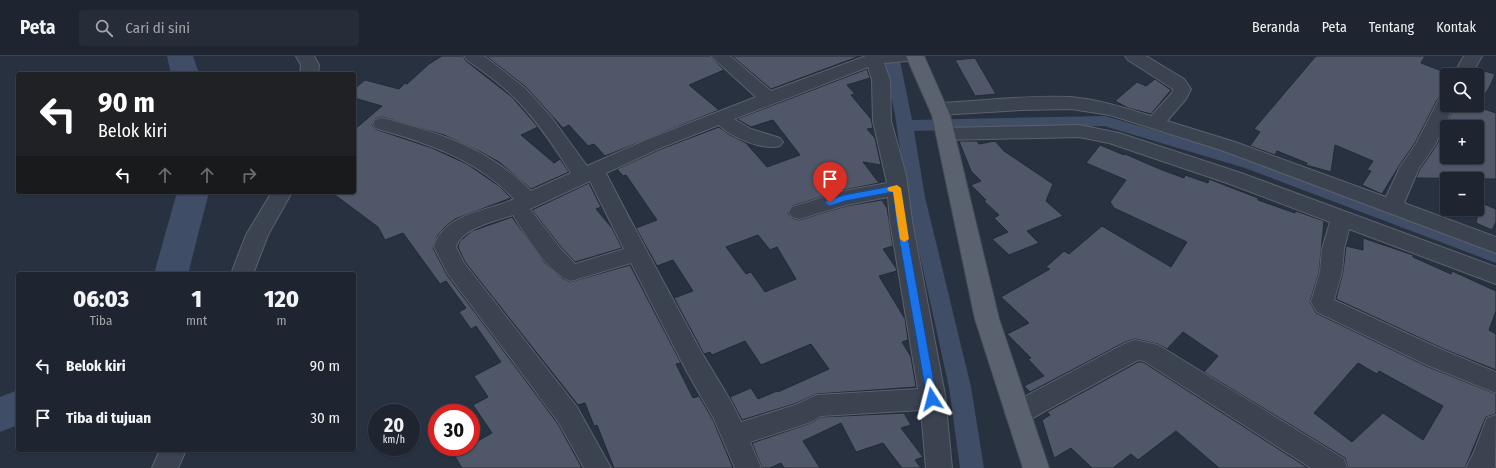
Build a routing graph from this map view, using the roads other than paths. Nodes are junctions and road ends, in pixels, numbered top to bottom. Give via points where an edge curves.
1 (305, 56) edge
2 (473, 56) edge
3 (720, 56) edge
4 (1134, 56) edge
5 (1473, 56) edge
6 (910, 57) edge
7 (877, 58) edge
8 (1466, 68) edge
9 (309, 72) edge
10 (768, 98) junction
11 (1441, 112) edge
12 (721, 117) junction
13 (943, 122) junction
14 (1154, 123) junction
15 (382, 124) dead end
16 (773, 142) dead end
17 (589, 174) junction
18 (897, 188) junction
19 (281, 194) edge
20 (522, 204) junction
21 (1392, 207) junction
22 (799, 212) dead end
23 (1342, 218) junction
24 (1496, 245) edge
25 (637, 254) junction
26 (243, 272) edge
27 (1496, 276) edge
28 (1496, 383) edge
29 (932, 399) junction
30 (1018, 413) junction
31 (1496, 426) edge
32 (734, 436) junction
33 (171, 452) edge
34 (165, 468) edge
35 (598, 468) edge
36 (748, 468) edge
37 (939, 468) edge
38 (1036, 468) edge
39 (1334, 468) edge
40 (1479, 468) edge

1 - 9 street via 310,65
2 - 17 street via 520,93
3 - 10 street
4 - 14 street via 1178,83 1182,89 1180,95
5 - 8 street
6 - 7 street
6 - 13 main road
7 - 10 street
7 - 18 street via 882,80 882,121
10 - 12 street
11 - 21 street via 1410,167
12 - 16 street via 739,132
12 - 17 street via 653,144
13 - 14 street via 1021,104 1071,103 1113,110
13 - 23 street via 1079,131 1112,137
13 - 30 main road via 987,319
14 - 21 street via 1228,146
15 - 20 street via 463,151 505,178
17 - 20 street
17 - 25 street
18 - 22 street via 844,198
18 - 29 street
19 - 26 street via 257,235
20 - 25 street via 550,252 570,273
20 - 35 street via 463,226 453,232 445,247 456,268 568,415
21 - 24 street
23 - 27 street
23 - 28 street via 1322,302 1325,306
25 - 32 street via 725,414
29 - 32 street via 817,406 802,414
29 - 37 street
30 - 38 main road
30 - 39 street via 1135,350 1149,352
31 - 40 street via 1486,458
32 - 36 street
33 - 34 street

